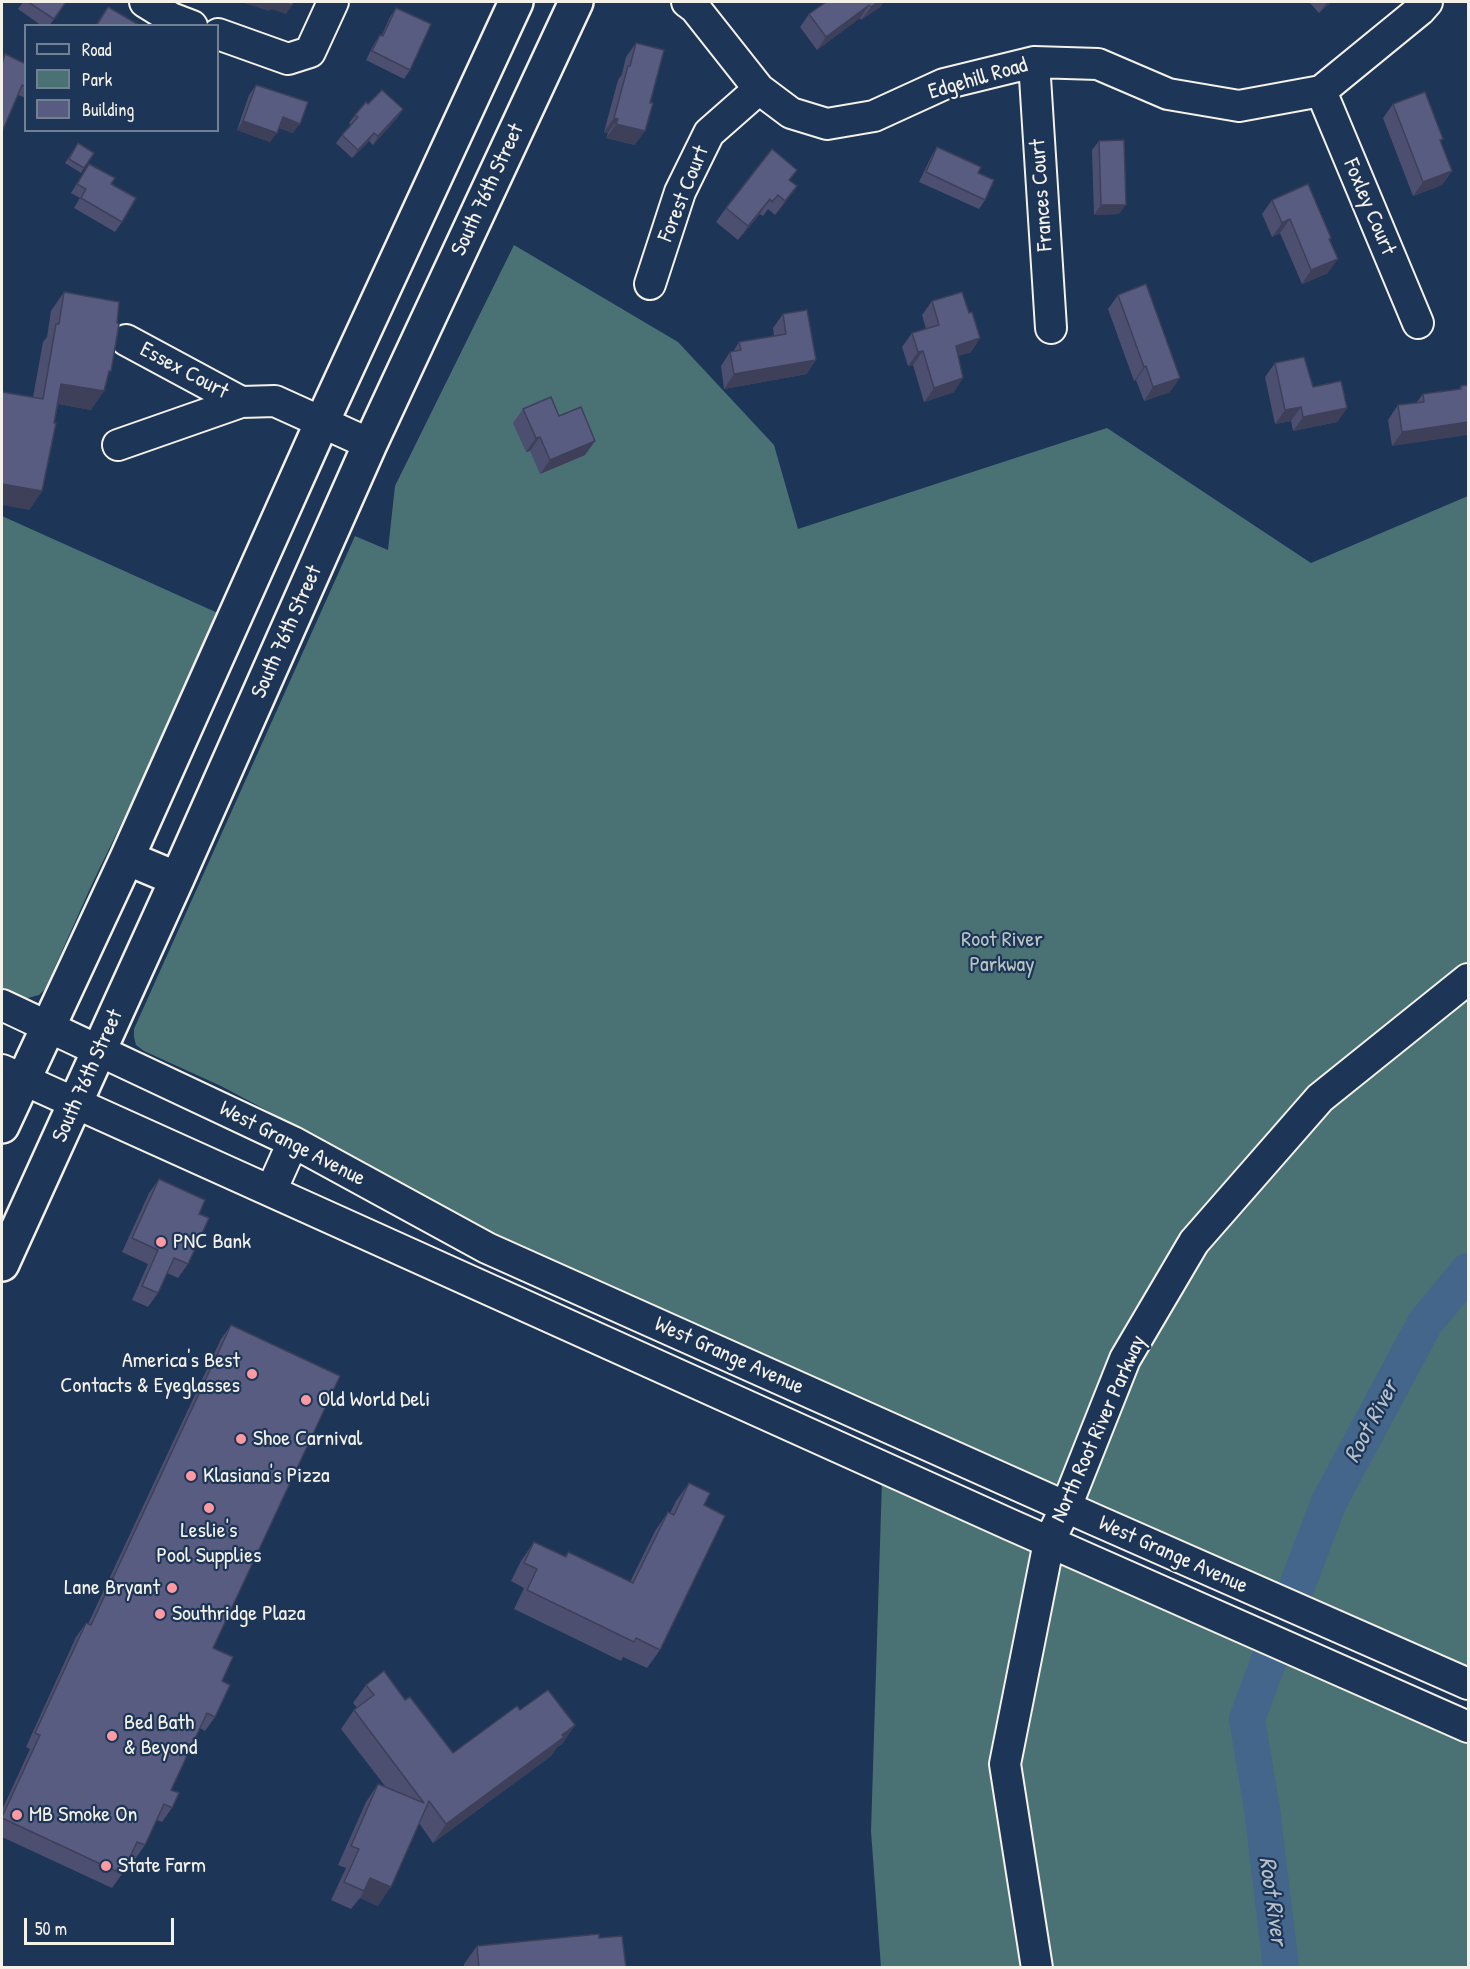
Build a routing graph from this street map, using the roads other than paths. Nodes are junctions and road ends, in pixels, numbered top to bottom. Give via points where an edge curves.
1 (145, 2) edge
2 (333, 2) edge
3 (516, 2) edge
4 (576, 2) edge
5 (687, 2) edge
6 (1427, 2) edge
7 (187, 24) edge
8 (219, 34) edge
9 (1034, 62) junction
10 (759, 89) junction
11 (1321, 91) junction
12 (650, 284) dead end
13 (1418, 323) dead end
14 (1051, 328) dead end
15 (126, 340) dead end
16 (241, 402) junction
17 (322, 422) junction
18 (370, 444) junction
19 (118, 445) dead end
20 (127, 858) junction
21 (177, 879) junction
22 (1468, 979) edge
23 (2, 1005) edge
24 (48, 1025) junction
25 (100, 1051) junction
26 (12, 1075) edge
27 (75, 1105) junction
28 (2, 1126) edge
29 (293, 1142) junction
30 (271, 1191) junction
31 (2, 1264) edge
32 (1066, 1507) junction
33 (1049, 1542) junction
34 (1296, 1609) junction
35 (1280, 1644) junction
36 (1468, 1684) edge
37 (1468, 1727) edge
38 (1037, 1968) edge

1 - 7 street
2 - 8 street via 310,52 288,59
3 - 17 main road
4 - 18 main road, South 76th Street
5 - 10 street, Edgehill Road
6 - 11 street, Edgehill Road
9 - 10 street, Edgehill Road via 944,84 874,116 827,124 791,112
9 - 11 street, Edgehill Road via 1098,64 1168,94 1239,106
9 - 14 street, Frances Court
10 - 12 street, Forest Court via 709,134 680,192
11 - 13 street, Foxley Court
15 - 16 street, Essex Court
16 - 17 street, Essex Court via 275,401
16 - 19 street, Essex Court
17 - 18 street, Essex Court
17 - 20 main road
18 - 21 main road, South 76th Street
20 - 21 main road
20 - 24 main road
21 - 25 main road, South 76th Street
22 - 32 street, North Root River Parkway via 1320,1098 1194,1242 1125,1359
23 - 24 street, West Grange Avenue
24 - 25 street, West Grange Avenue
24 - 26 main road
25 - 27 main road, South 76th Street
25 - 29 street, West Grange Avenue
26 - 27 street, West Grange Avenue
26 - 28 main road
27 - 30 street, West Grange Avenue
27 - 31 main road, South 76th Street
29 - 30 street
29 - 32 street, West Grange Avenue via 487,1248
30 - 33 street, West Grange Avenue
32 - 33 street, North Root River Parkway
32 - 34 street, West Grange Avenue
33 - 35 street, West Grange Avenue
33 - 38 street, North Root River Parkway via 1005,1764
34 - 35 street
34 - 36 street, West Grange Avenue
35 - 37 street, West Grange Avenue

